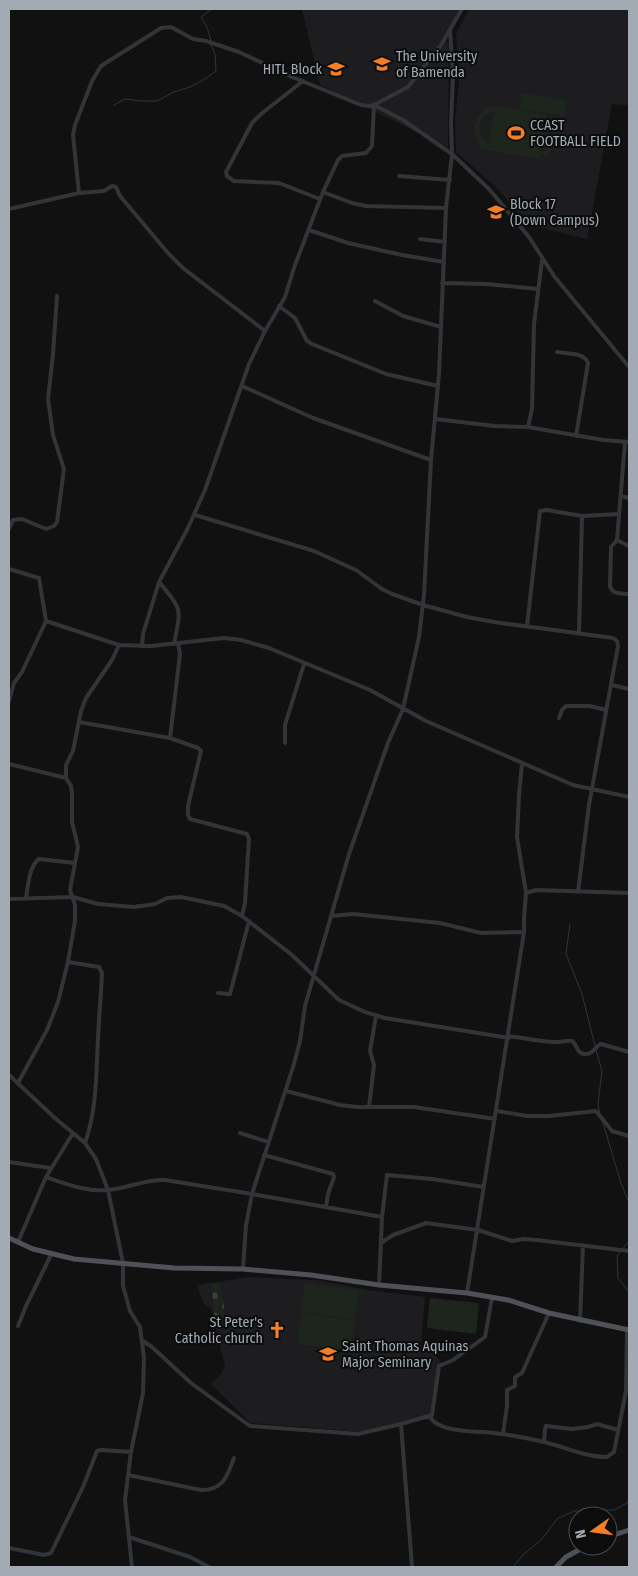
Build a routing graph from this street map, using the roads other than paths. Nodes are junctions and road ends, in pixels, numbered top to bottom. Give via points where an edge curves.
1 (462, 9) edge
2 (450, 30) junction
3 (303, 82) junction
4 (374, 104) junction
5 (452, 154) junction
6 (399, 176) dead end
7 (450, 180) junction
8 (323, 192) junction
9 (79, 193) junction
10 (320, 199) junction
11 (446, 208) junction
12 (9, 209) edge
13 (309, 230) junction
14 (420, 239) dead end
15 (445, 242) junction
16 (542, 260) junction
17 (444, 262) junction
18 (442, 283) junction
19 (538, 289) junction
20 (57, 296) dead end
21 (375, 300) dead end
22 (279, 306) junction
23 (440, 327) junction
24 (265, 331) junction
25 (557, 352) dead end
26 (629, 367) edge
27 (242, 386) junction
28 (438, 386) junction
29 (435, 419) junction
30 (528, 427) junction
31 (576, 436) junction
32 (627, 442) edge
33 (431, 460) junction
34 (621, 496) junction
35 (629, 498) edge
36 (619, 514) junction
37 (194, 515) junction
38 (582, 516) junction
39 (9, 529) edge
40 (617, 540) junction
41 (629, 546) edge
42 (9, 569) edge
43 (159, 582) junction
44 (629, 594) edge
45 (424, 605) junction
46 (46, 621) junction
47 (527, 626) junction
48 (579, 633) junction
49 (176, 644) junction
50 (119, 645) junction
51 (142, 646) junction
52 (304, 664) junction
53 (9, 681) edge
54 (14, 683) junction
55 (612, 685) junction
56 (629, 689) edge
57 (9, 700) edge
58 (403, 709) junction
59 (606, 710) junction
60 (560, 718) dead end
61 (79, 722) junction
62 (170, 738) junction
63 (285, 743) dead end
64 (522, 763) junction
65 (9, 764) edge
66 (66, 778) junction
67 (592, 790) junction
68 (629, 798) edge
69 (75, 863) junction
70 (578, 892) junction
71 (526, 893) junction
72 (629, 894) edge
73 (73, 897) junction
74 (26, 898) junction
75 (9, 899) edge
76 (242, 916) junction
77 (331, 916) junction
78 (249, 921) junction
79 (524, 932) junction
80 (68, 962) junction
81 (314, 974) junction
82 (218, 993) dead end
83 (376, 1016) junction
84 (509, 1037) junction
85 (629, 1052) edge
86 (9, 1075) edge
87 (18, 1083) junction
88 (286, 1091) junction
89 (369, 1107) junction
90 (497, 1111) junction
91 (495, 1120) junction
92 (73, 1133) junction
93 (240, 1133) dead end
94 (629, 1136) edge
95 (268, 1142) junction
96 (85, 1143) junction
97 (264, 1155) junction
98 (9, 1162) edge
99 (50, 1168) junction
100 (46, 1177) junction
101 (484, 1187) junction
102 (108, 1190) junction
103 (252, 1194) junction
104 (326, 1207) junction
105 (382, 1217) junction
106 (478, 1230) junction
107 (9, 1238) edge
108 (18, 1242) junction
109 (381, 1244) junction
110 (583, 1245) junction
111 (629, 1251) edge
112 (51, 1255) junction
113 (123, 1263) junction
114 (243, 1269) junction
115 (379, 1285) junction
116 (467, 1293) junction
117 (492, 1298) junction
118 (548, 1313) junction
119 (580, 1321) junction
120 (18, 1326) dead end
121 (628, 1330) edge
122 (142, 1342) junction
123 (430, 1416) junction
124 (401, 1424) junction
125 (618, 1430) junction
126 (503, 1434) junction
127 (544, 1442) junction
128 (131, 1452) junction
129 (234, 1458) dead end
130 (128, 1476) junction
131 (129, 1537) junction
132 (9, 1548) edge
133 (568, 1556) edge
134 (132, 1567) edge
135 (209, 1567) edge
136 (412, 1567) edge
137 (556, 1567) edge

1 - 2 street
2 - 4 street via 408,87
2 - 5 street
3 - 4 street via 353,102
3 - 9 street via 239,52 193,39 171,27 161,28 101,66 92,81 75,125
3 - 10 street via 252,123 226,172 234,181 279,184
4 - 5 street
4 - 8 street via 370,151 342,156
5 - 7 street
5 - 16 street via 502,203 529,237
6 - 7 street
7 - 11 street
8 - 10 street
8 - 11 street via 357,205
9 - 12 street
9 - 24 street via 116,187 120,196 183,268
10 - 13 street
11 - 15 street
13 - 17 street via 348,243
13 - 22 street
14 - 15 street
15 - 17 street
16 - 19 street
16 - 26 street
17 - 18 street
18 - 19 street
18 - 23 street
19 - 30 street via 532,409
20 - 39 street via 48,399 53,435 64,469 57,522 46,529 22,518 14,520
21 - 23 street via 403,316
22 - 24 street
22 - 28 street via 295,318 307,341 312,344 386,374
23 - 28 street
24 - 27 street
25 - 31 street via 581,355 588,363
27 - 33 street via 313,418
27 - 37 street
28 - 29 street
29 - 30 street
29 - 33 street
30 - 31 street
31 - 32 street
32 - 34 street
33 - 45 street
34 - 35 street
34 - 36 street
36 - 38 street
36 - 40 street
37 - 43 street
37 - 45 street via 314,551 356,570 392,594
38 - 47 street via 540,511
38 - 48 street
40 - 41 street
40 - 44 street via 611,547 610,586 614,592
42 - 46 street via 39,578
43 - 49 street via 179,610
43 - 51 street
45 - 47 street via 467,617
45 - 58 street
46 - 50 street
46 - 54 street
47 - 48 street
48 - 55 street via 617,641
49 - 51 street
49 - 52 street via 207,638 241,640
49 - 62 street via 180,654
50 - 51 street
50 - 61 street via 86,698
52 - 58 street via 370,690
52 - 63 street via 285,726
53 - 54 street
54 - 57 street
55 - 56 street
55 - 59 street
58 - 64 street
58 - 77 street via 359,824
59 - 60 street via 566,706
59 - 67 street
61 - 62 street
61 - 66 street via 73,751 66,765
62 - 76 street via 200,750 188,806 190,819 247,834
64 - 67 street via 572,785
64 - 71 street via 517,837
65 - 66 street
66 - 69 street via 71,786 72,822 78,847
67 - 68 street
67 - 70 street
69 - 73 street via 70,890
69 - 74 street via 36,862
70 - 71 street via 536,890
70 - 72 street
71 - 79 street
73 - 74 street
73 - 76 street via 98,904 134,907 181,897 224,906
73 - 80 street via 76,910
74 - 75 street
76 - 78 street
77 - 79 street via 361,915 440,922 481,933
77 - 81 street
78 - 81 street
78 - 82 street via 230,994
79 - 84 street
80 - 87 street via 47,1030
80 - 96 street via 99,967 102,973 96,1091
81 - 83 street via 339,1000
81 - 88 street
83 - 84 street
83 - 89 street via 370,1051 374,1065
84 - 85 street via 571,1041 583,1054 594,1051 601,1044
84 - 90 street
86 - 87 street
87 - 92 street
88 - 89 street via 340,1105
88 - 95 street
89 - 91 street via 414,1107
90 - 91 street
90 - 94 street via 557,1116 596,1111 612,1130
91 - 101 street
92 - 96 street
92 - 99 street
93 - 95 street
95 - 97 street
96 - 102 street via 96,1159
97 - 103 street
97 - 104 street via 333,1174
98 - 99 street
99 - 100 street
100 - 102 street via 82,1189
100 - 108 street
101 - 105 street via 389,1174
101 - 106 street
102 - 103 street via 150,1180
102 - 113 street
103 - 104 street
103 - 114 street
104 - 105 street
105 - 109 street
106 - 109 street via 426,1223 393,1235
106 - 110 street via 512,1241 530,1239
106 - 116 street
107 - 108 main road
108 - 112 main road
109 - 115 street
110 - 111 street
110 - 119 street
112 - 113 main road
112 - 120 street
113 - 114 main road
113 - 122 street via 127,1304 140,1327
114 - 115 main road
115 - 116 main road
116 - 117 main road
117 - 118 main road
117 - 123 street via 485,1337 439,1366
118 - 119 main road
118 - 126 street via 522,1373 514,1377 516,1386 507,1390
119 - 121 main road
121 - 125 street via 626,1391
122 - 124 street via 152,1346 191,1383 250,1426 358,1434
122 - 128 street via 143,1393
123 - 124 street
123 - 126 street via 431,1421 452,1429
124 - 136 street
125 - 127 street via 598,1424 572,1428 546,1426
125 - 127 street via 614,1452 607,1457
126 - 127 street
128 - 130 street
128 - 132 street via 97,1451 52,1553 44,1555
129 - 130 street via 222,1484 209,1490
130 - 131 street via 125,1500
131 - 134 street
131 - 135 street via 190,1557
133 - 137 main road

